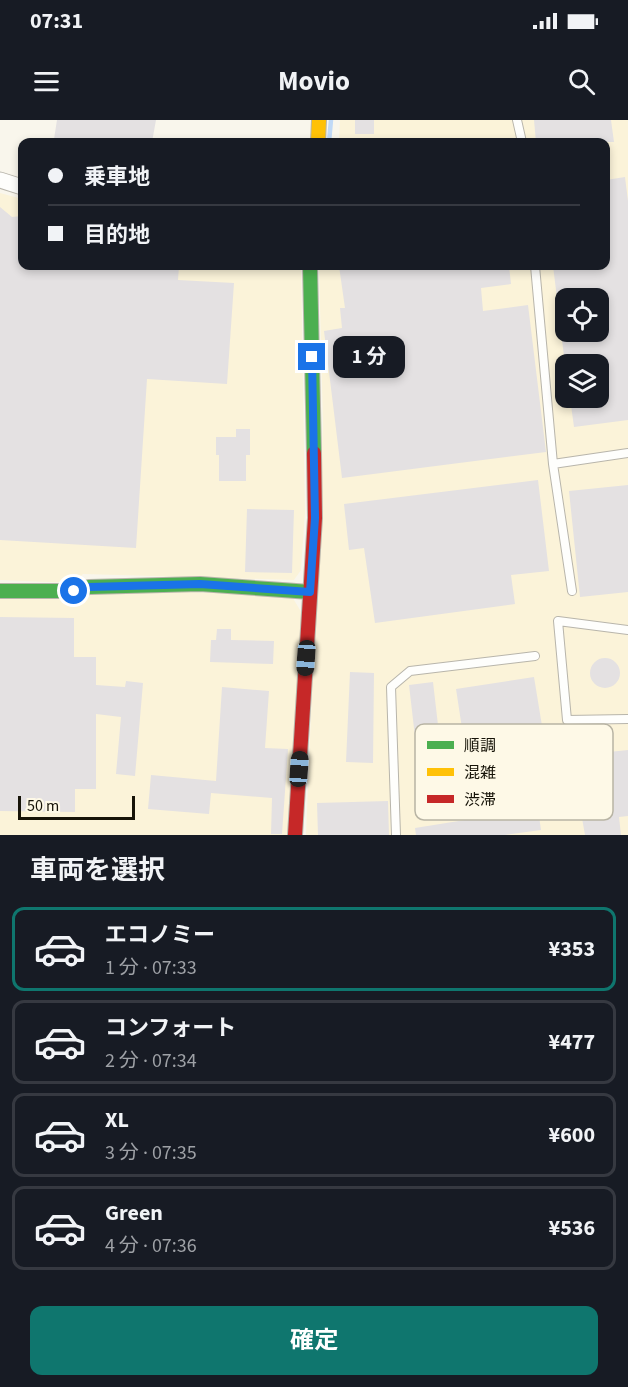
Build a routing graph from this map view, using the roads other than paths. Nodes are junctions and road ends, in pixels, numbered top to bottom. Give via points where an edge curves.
1 (319, 120) edge
2 (517, 120) edge
3 (318, 138) edge
4 (521, 138) edge
5 (0, 180) edge
6 (18, 186) edge
7 (310, 270) edge
8 (535, 270) edge
9 (628, 453) edge
10 (553, 464) junction
11 (0, 591) edge
12 (572, 591) dead end
13 (310, 592) junction
14 (628, 630) edge
15 (535, 656) dead end
16 (628, 719) edge
17 (295, 835) edge
18 (396, 835) edge

1 - 3 street
2 - 4 lane
5 - 6 street
7 - 13 street via 315,518
8 - 10 lane
9 - 10 lane
10 - 12 lane
11 - 13 street via 200,584
13 - 17 street
14 - 16 lane via 558,621 567,720
15 - 18 lane via 410,671 391,687

